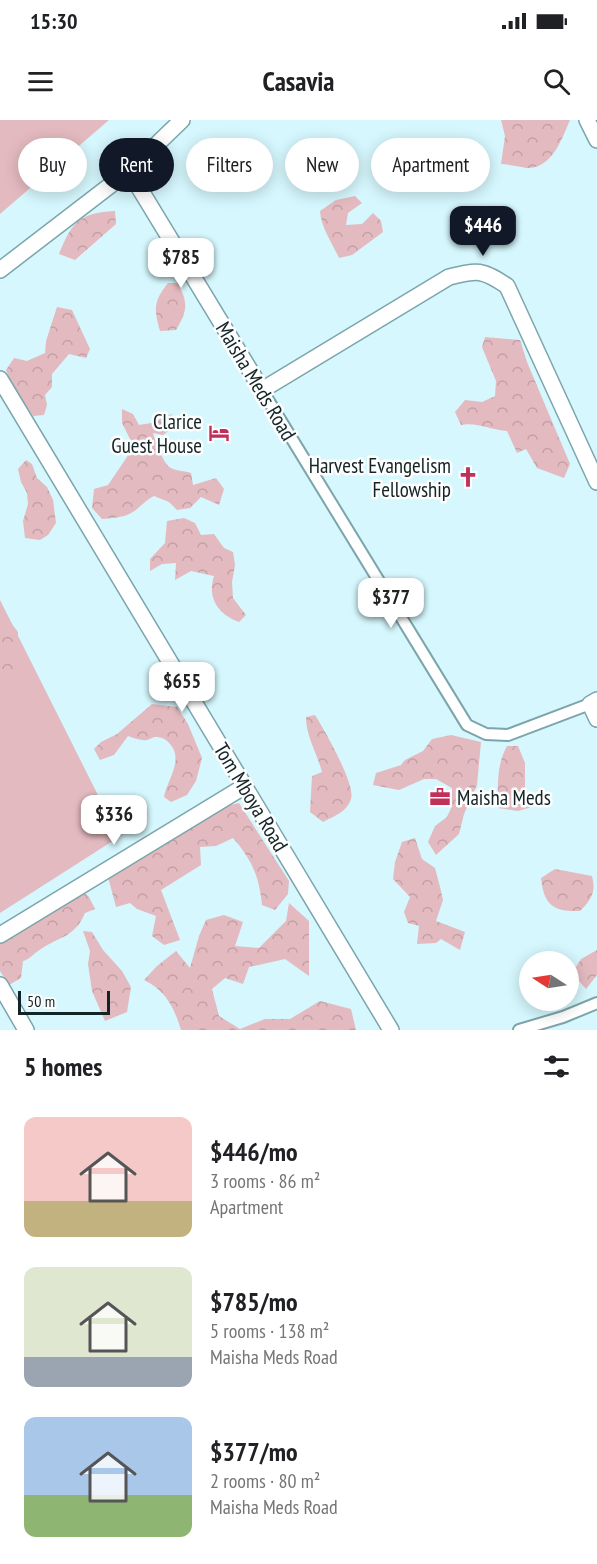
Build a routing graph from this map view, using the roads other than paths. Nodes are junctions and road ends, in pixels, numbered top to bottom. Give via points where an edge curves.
1 (182, 120) edge
2 (587, 120) edge
3 (163, 138) edge
4 (597, 140) edge
5 (102, 192) edge
6 (142, 192) edge
7 (0, 270) edge
8 (0, 379) edge
9 (262, 390) junction
10 (597, 482) edge
11 (594, 702) edge
12 (597, 719) edge
13 (245, 786) junction
14 (0, 935) edge
15 (0, 985) edge
16 (597, 1003) edge
17 (26, 1030) edge
18 (392, 1030) edge
19 (519, 1030) edge

1 - 3 street
2 - 4 street
5 - 7 street
6 - 9 street, Maisha Meds Road
8 - 13 street, Tom Mboya Road
9 - 10 street via 449,277 471,272 489,274 507,286
9 - 11 street, Maisha Meds Road via 467,725 486,734 508,735
11 - 12 street
13 - 14 street
13 - 18 street, Tom Mboya Road
15 - 17 street
16 - 19 street

